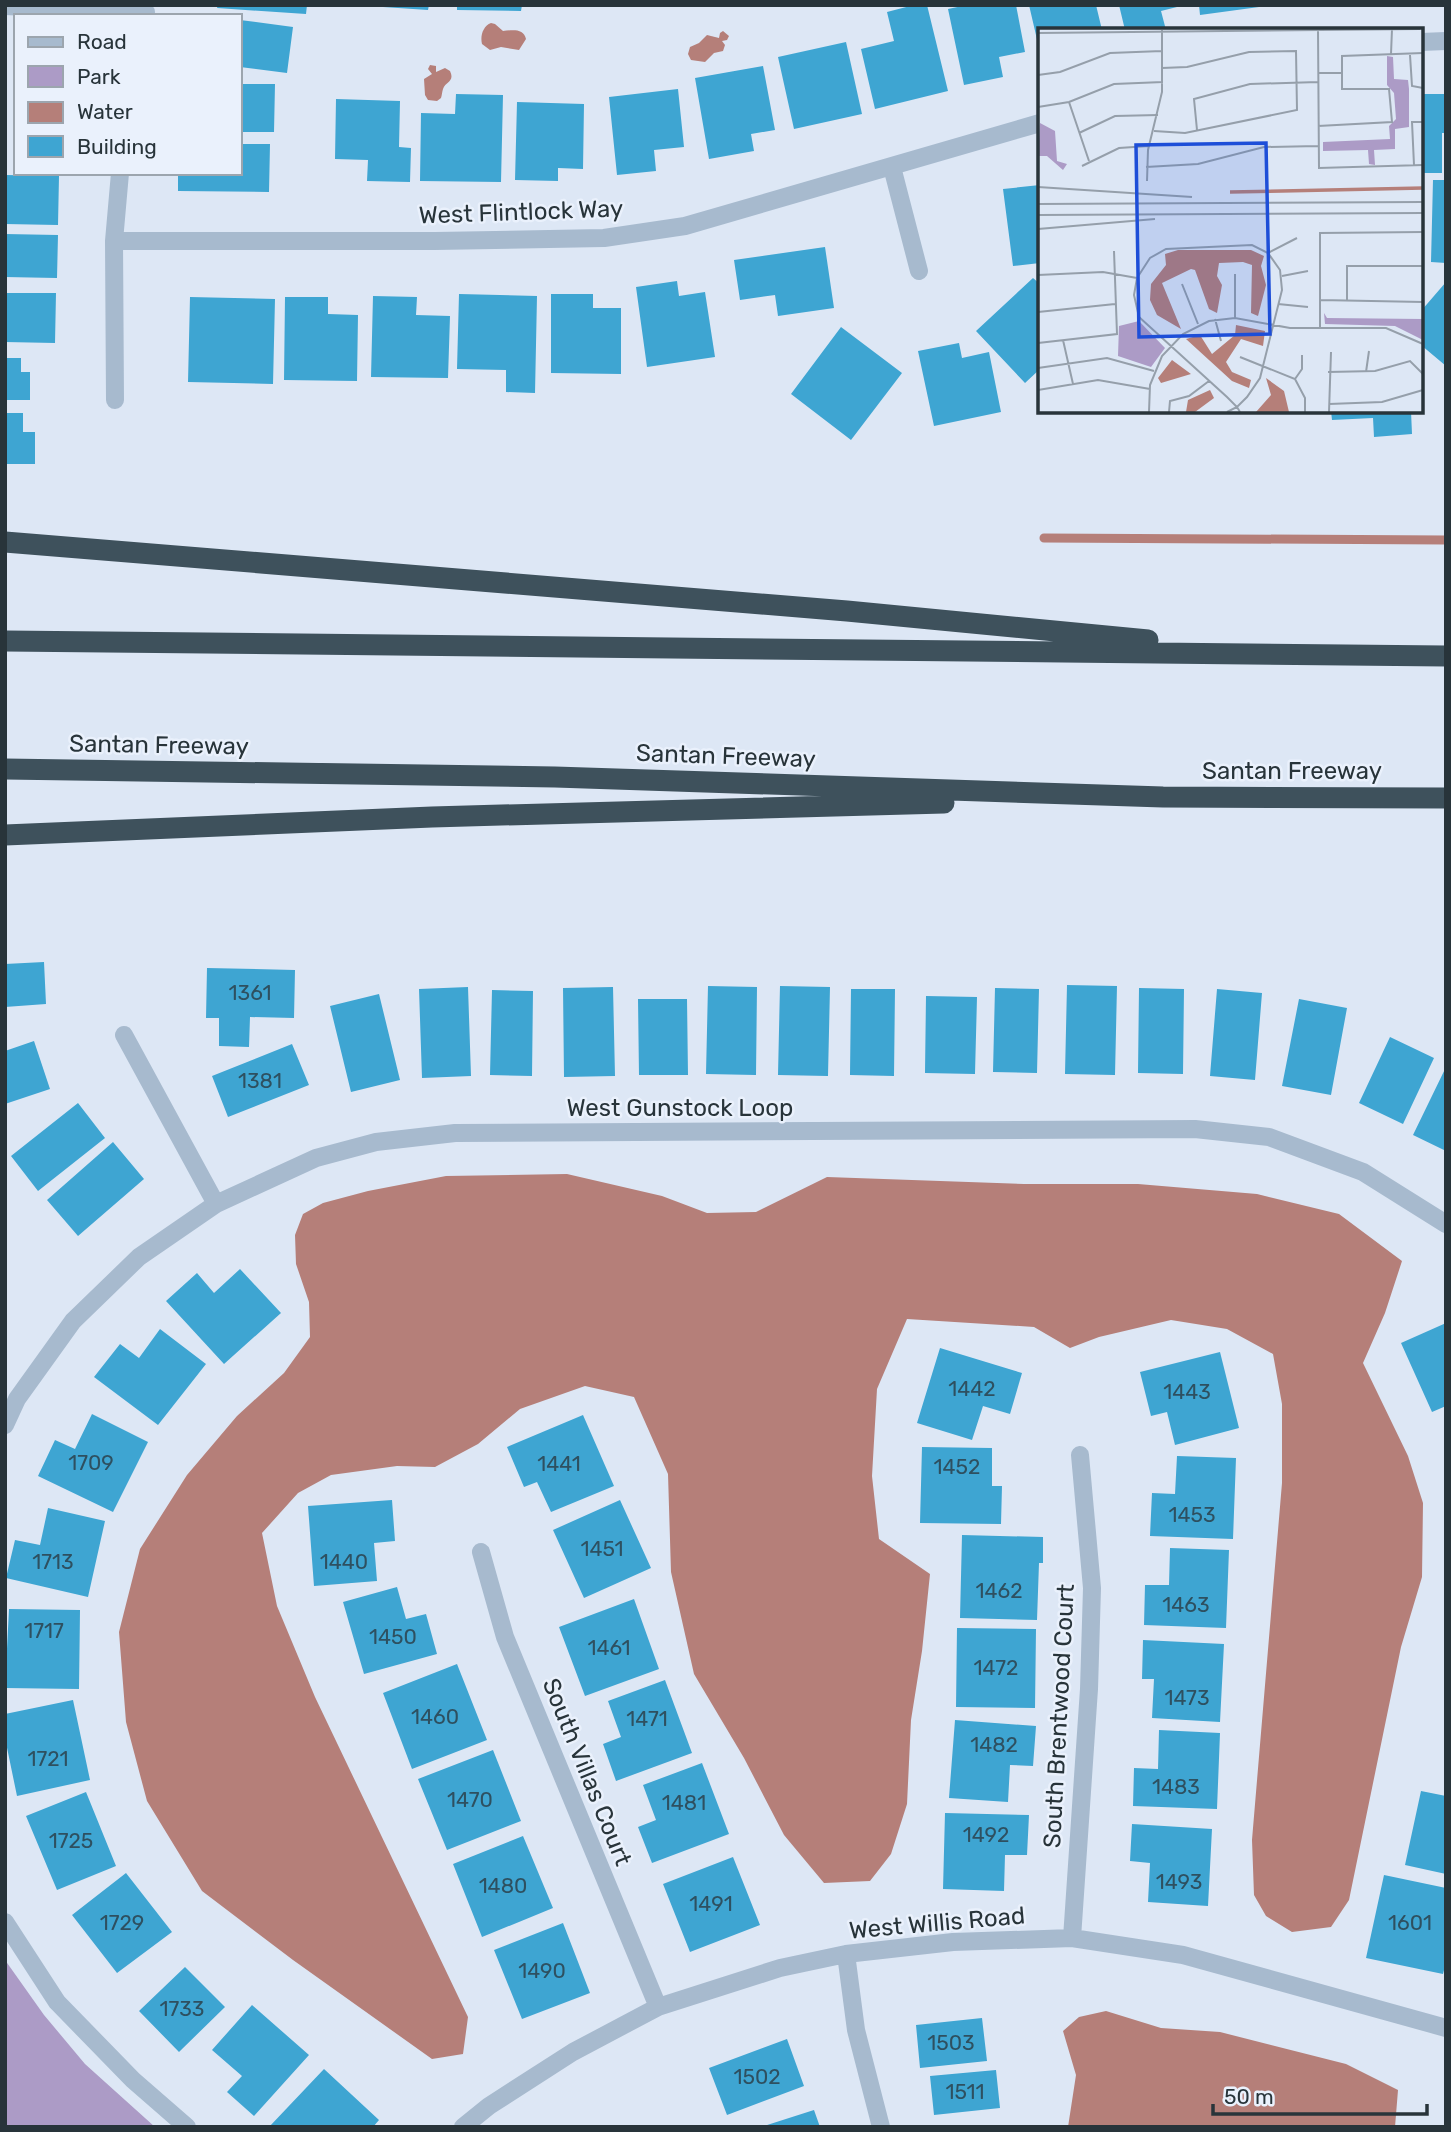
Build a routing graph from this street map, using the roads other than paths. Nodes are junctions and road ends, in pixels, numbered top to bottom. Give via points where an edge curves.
1 (5, 6) edge
2 (146, 11) edge
3 (1446, 41) edge
4 (1423, 42) edge
5 (1038, 124) edge
6 (892, 167) junction
7 (120, 175) edge
8 (114, 241) junction
9 (919, 271) dead end
10 (115, 400) dead end
11 (5, 542) edge
12 (5, 641) edge
13 (1293, 653) junction
14 (1446, 656) edge
15 (5, 769) edge
16 (1163, 797) junction
17 (1446, 798) edge
18 (5, 835) edge
19 (124, 1035) dead end
20 (216, 1204) junction
21 (1446, 1224) edge
22 (5, 1425) edge
23 (1080, 1455) dead end
24 (481, 1552) dead end
25 (5, 1922) edge
26 (1072, 1938) junction
27 (846, 1954) junction
28 (657, 2007) junction
29 (1446, 2028) edge
30 (187, 2127) edge
31 (463, 2127) edge
32 (881, 2127) edge

1 - 2 street
3 - 4 street
5 - 6 street, West Flintlock Way
6 - 8 street, West Flintlock Way via 685,226 604,238
6 - 9 street
7 - 8 street
8 - 10 street
11 - 13 highway via 847,611
12 - 13 highway
13 - 14 highway
15 - 16 highway, Santan Freeway via 555,777
16 - 17 highway, Santan Freeway
16 - 18 highway via 432,817
19 - 20 street
20 - 21 street, West Gunstock Loop via 316,1158 376,1142 455,1133 1195,1129 1269,1137 1363,1172
20 - 22 street, West Gunstock Loop via 139,1256 73,1321 17,1399
23 - 26 street, South Brentwood Court via 1092,1588
24 - 28 street, South Villas Court via 506,1637
25 - 30 street via 57,2002 133,2080
26 - 27 street, West Willis Road via 953,1942
26 - 29 street, West Willis Road via 1183,1955
27 - 28 street, West Willis Road via 780,1968
27 - 32 street via 856,2030
28 - 31 street, West Willis Road via 573,2052

